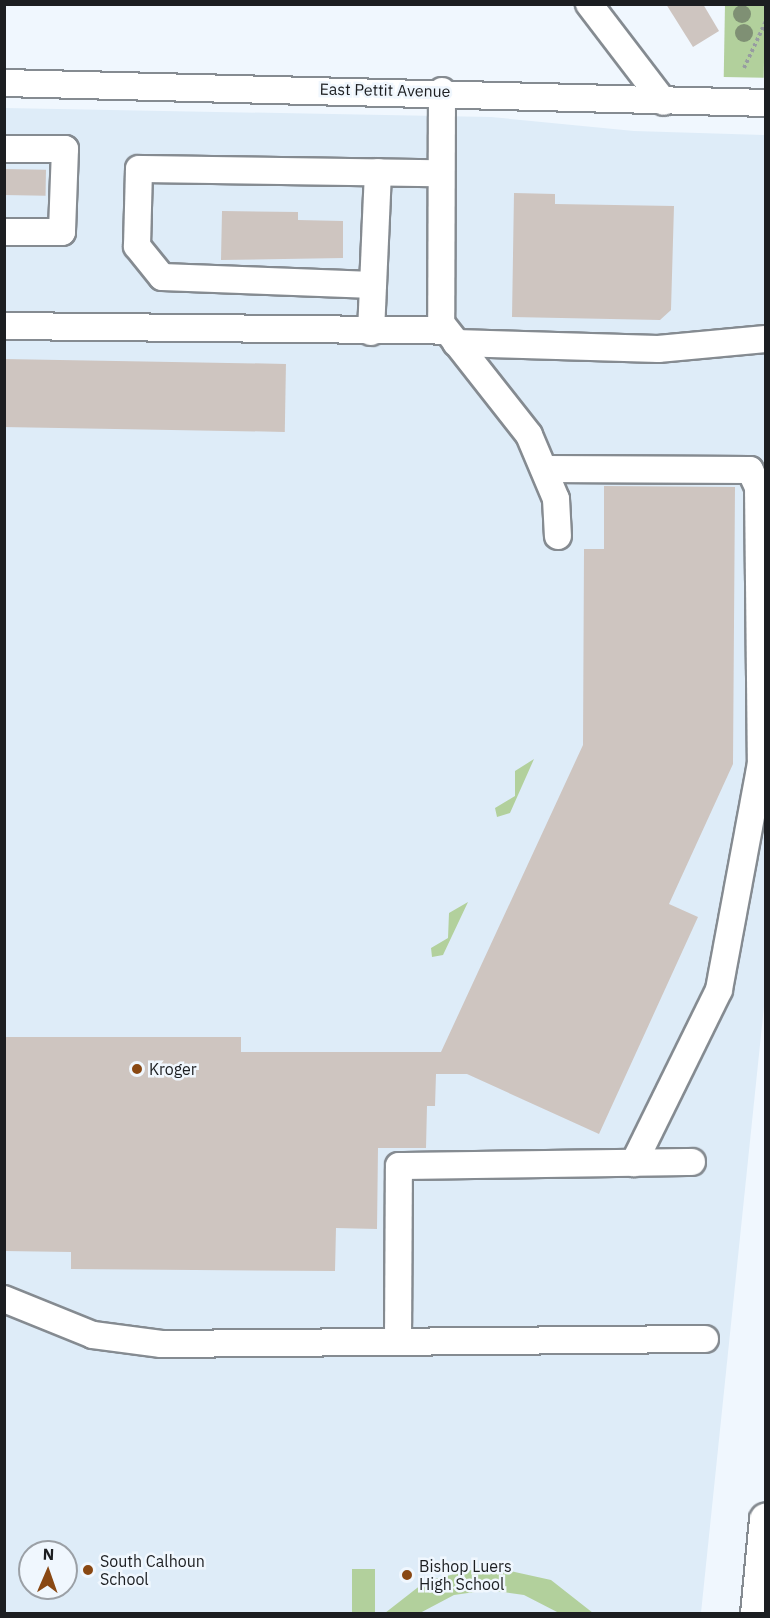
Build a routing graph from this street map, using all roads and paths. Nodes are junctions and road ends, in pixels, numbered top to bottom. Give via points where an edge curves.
1 (589, 4) edge
2 (765, 21) edge
3 (744, 68) dead end
4 (4, 83) edge
5 (442, 91) junction
6 (664, 102) junction
7 (765, 103) edge
8 (4, 149) edge
9 (378, 172) junction
10 (440, 173) junction
11 (4, 232) edge
12 (373, 285) junction
13 (4, 326) edge
14 (371, 332) junction
15 (451, 337) junction
16 (765, 339) edge
17 (546, 469) junction
18 (558, 536) dead end
19 (692, 1162) dead end
20 (634, 1163) junction
21 (4, 1299) edge
22 (705, 1339) dead end
23 (398, 1342) junction
24 (765, 1519) edge
25 (757, 1614) edge

1 - 6 street
2 - 3 path
4 - 5 street, East Pettit Avenue
5 - 6 street, East Pettit Avenue
5 - 10 street
6 - 7 street, East Pettit Avenue
8 - 11 street via 65,149 62,232
9 - 10 street
9 - 12 street
9 - 12 street via 139,169 137,246 162,277
10 - 15 street via 438,312
12 - 14 street
13 - 14 street
14 - 15 street
15 - 16 street via 658,349
15 - 17 street via 511,409
17 - 18 street via 556,499
17 - 20 street via 750,470 758,487 761,763 719,990
19 - 20 street
20 - 23 street via 399,1166
21 - 23 street via 93,1335 124,1341
22 - 23 street
24 - 25 highway

